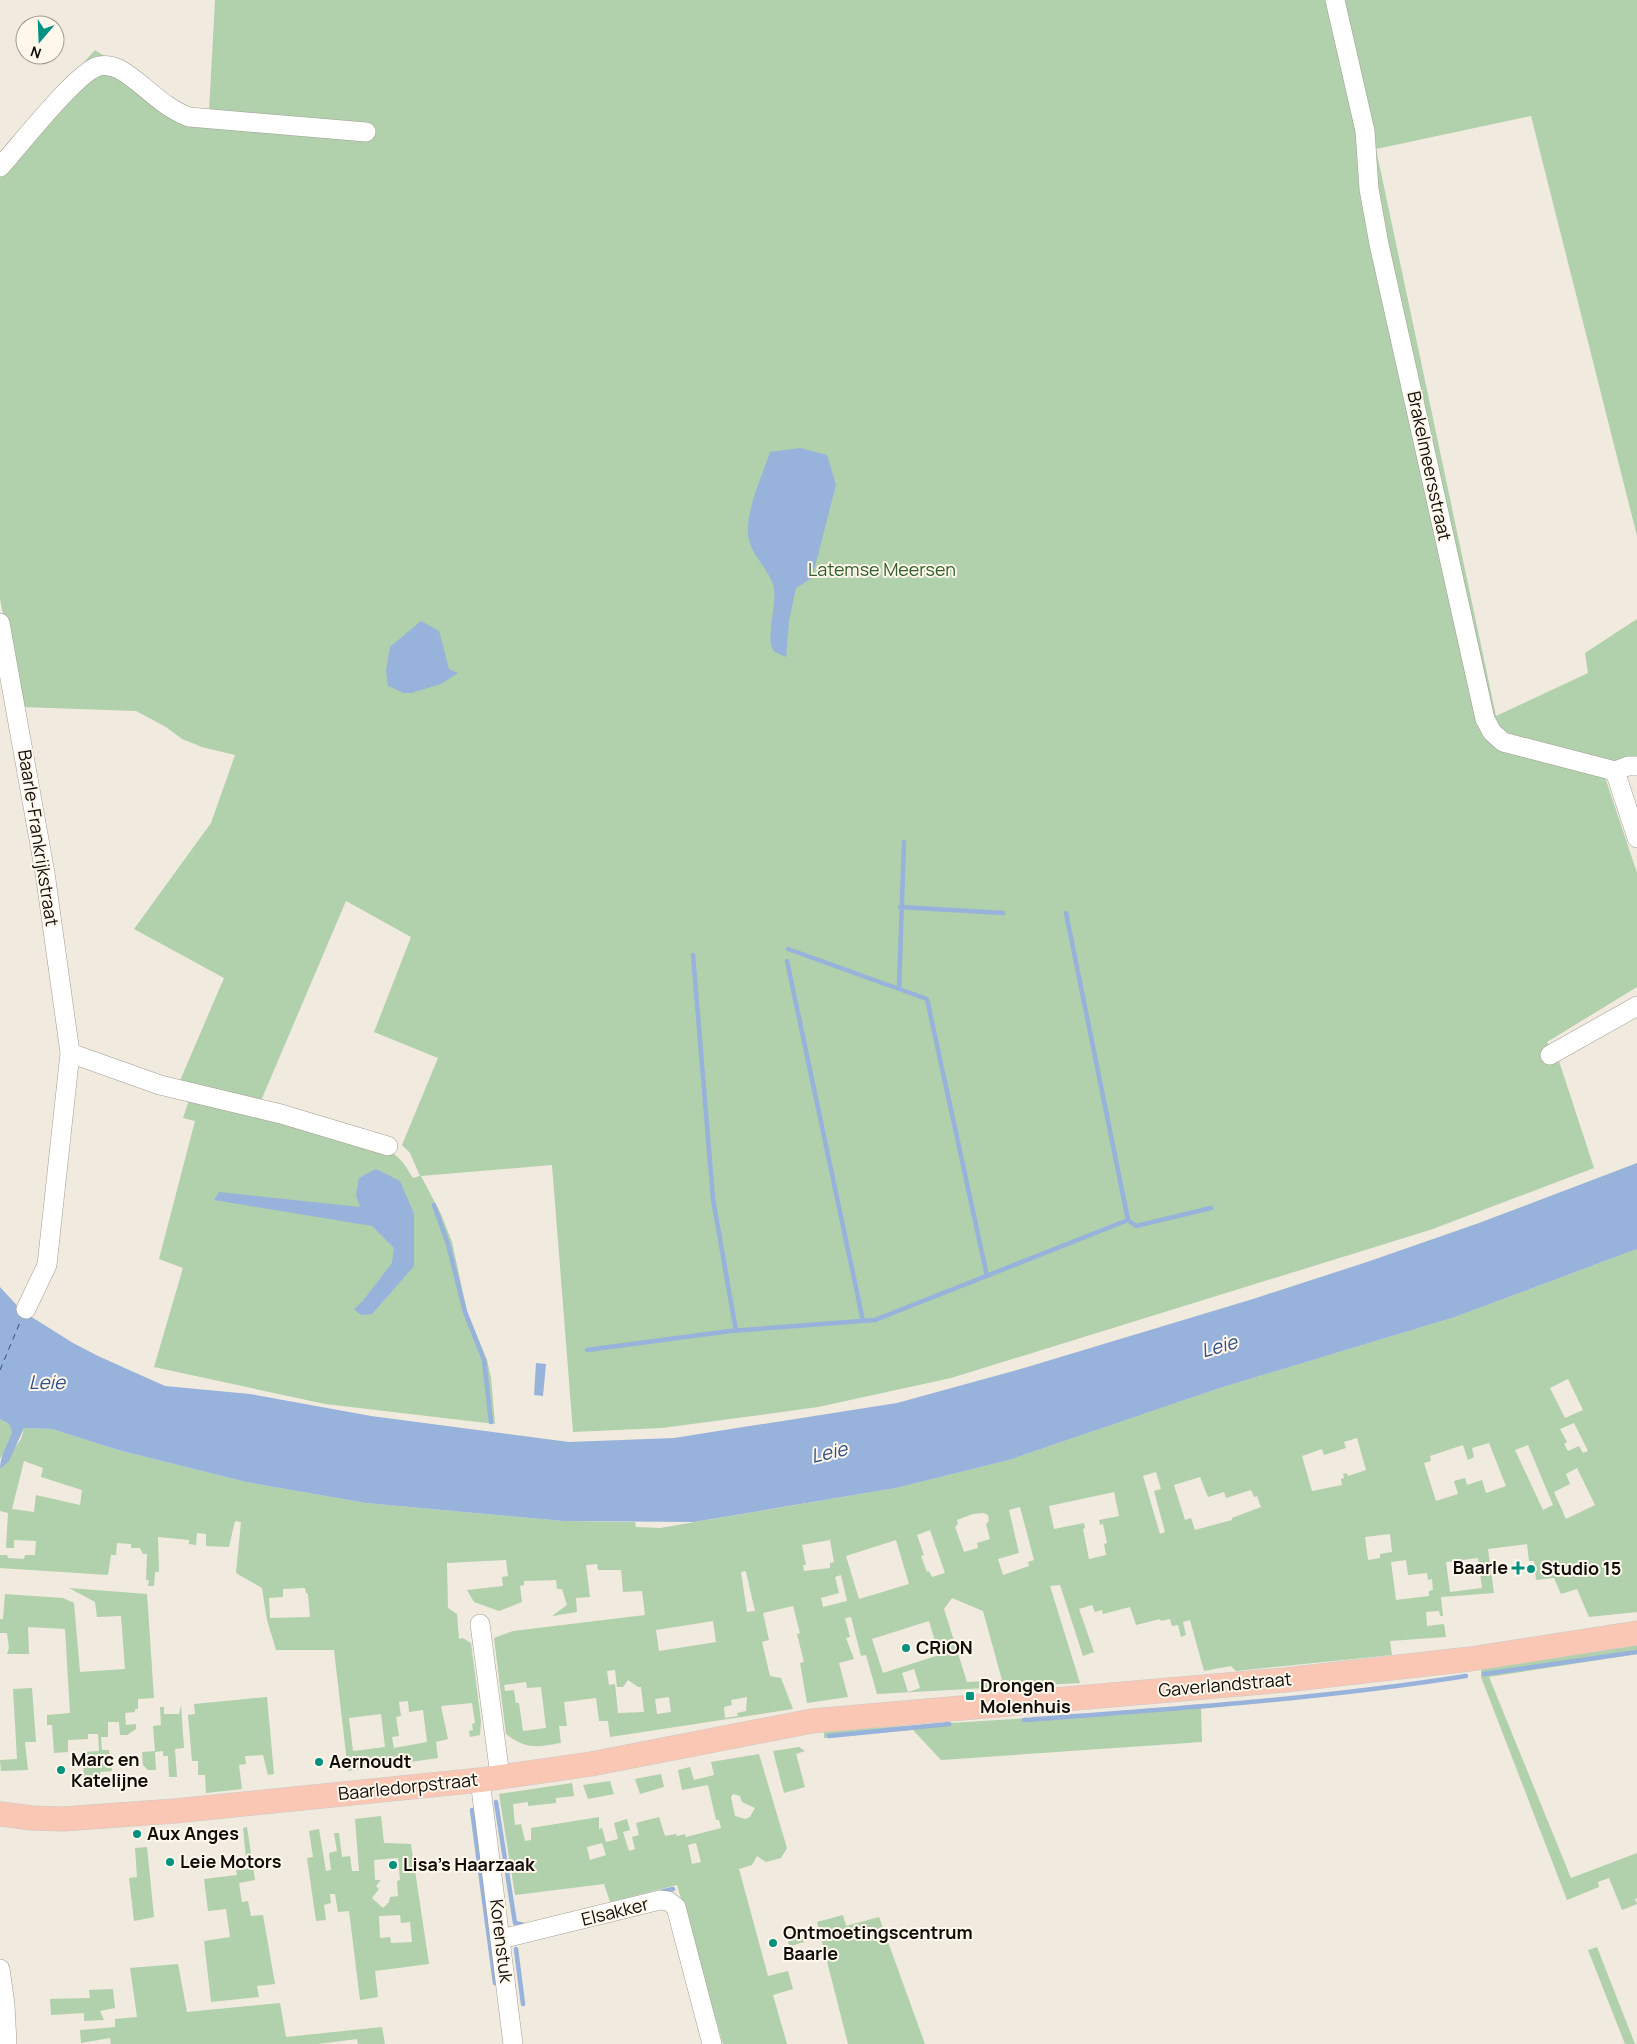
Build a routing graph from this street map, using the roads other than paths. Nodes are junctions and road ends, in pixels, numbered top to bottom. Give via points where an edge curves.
1 (1335, 0) edge
2 (366, 132) dead end
3 (0, 167) edge
4 (0, 623) edge
5 (1637, 766) edge
6 (1615, 771) junction
7 (1637, 838) edge
8 (1637, 1006) edge
9 (70, 1053) junction
10 (1550, 1055) dead end
11 (388, 1146) dead end
12 (26, 1309) dead end
13 (480, 1624) dead end
14 (1637, 1633) edge
15 (812, 1721) joint
16 (490, 1778) junction
17 (0, 1814) edge
18 (501, 1940) junction
19 (0, 1969) edge
20 (7, 2044) edge
21 (513, 2044) edge
22 (712, 2044) edge

1 - 6 street, Brakelmeersstraat via 1365,131 1369,189 1377,236 1485,719 1503,742
2 - 3 street via 189,117 168,107 120,70 104,65 79,80
4 - 9 street, Baarle-Frankrijkstraat via 45,873
5 - 6 street
6 - 7 street
8 - 10 street
9 - 11 street via 160,1085 281,1114
9 - 12 street, Baarle-Frankrijkstraat via 47,1265
13 - 16 street, Korenstuk
14 - 15 main road, Gaverlandstraat via 1470,1659 1286,1680
15 - 16 main road, Baarledorpstraat via 591,1764
16 - 17 main road, Baarledorpstraat via 165,1812 63,1819
16 - 18 street, Korenstuk
18 - 21 street, Korenstuk
18 - 22 street, Elsakker via 660,1900 668,1901 676,1906
19 - 20 street

